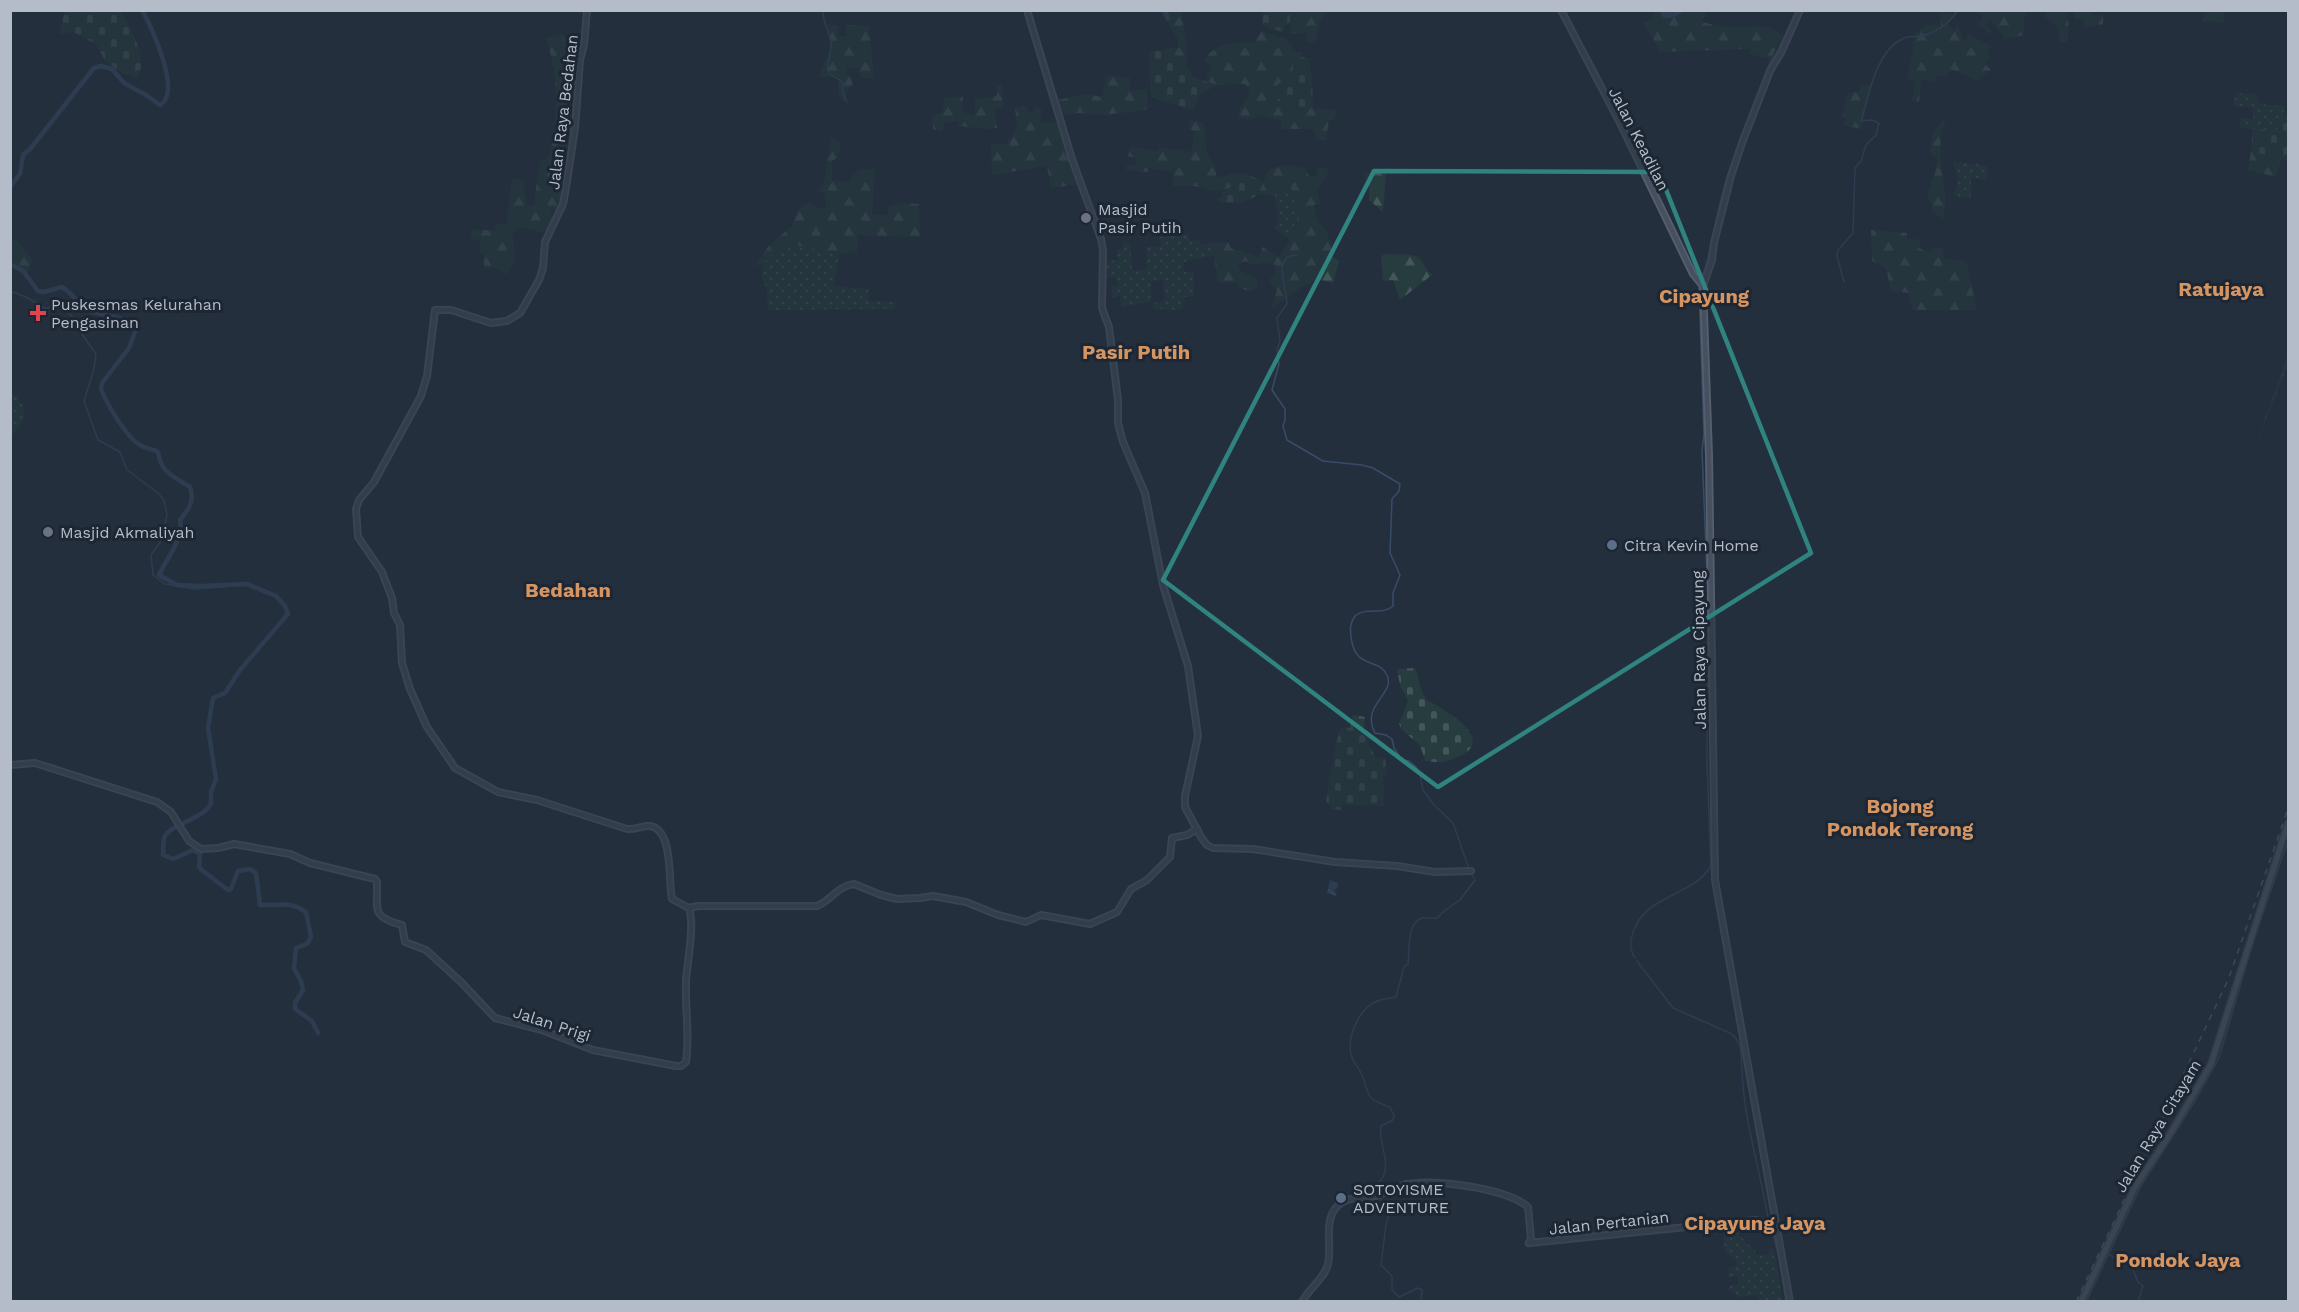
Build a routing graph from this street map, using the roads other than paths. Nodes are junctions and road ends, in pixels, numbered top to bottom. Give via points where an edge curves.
1 (587, 10) edge
2 (1026, 10) edge
3 (1561, 10) edge
4 (1800, 10) edge
5 (1701, 280) junction
6 (10, 765) edge
7 (2289, 823) edge
8 (1197, 829) junction
9 (1468, 872) dead end
10 (689, 908) junction
11 (1770, 1221) junction
12 (1774, 1231) junction
13 (1302, 1302) edge
14 (1790, 1302) edge
15 (2081, 1302) edge

1 - 10 street, Jalan Raya Bedahan via 566,193 545,242 541,276 520,313 507,321 491,323 452,310 435,310 421,396 372,487 357,503 357,531 359,540 383,573 391,595 410,689 427,727 450,763 498,792 537,800 627,829 654,828 666,842 672,899
2 - 8 street via 1071,159 1101,239 1102,308 1109,327 1118,423 1145,493 1163,585 1188,666 1198,729 1184,801
3 - 5 street, Jalan Keadilan
4 - 5 street, Jalan Raya Cipayung via 1770,70 1742,143 1713,243 1712,260
5 - 11 street, Jalan Raya Cipayung via 1709,456 1715,879
6 - 10 street, Jalan Prigi via 35,763 152,800 170,811 191,843 201,849 234,844 290,854 376,880 381,918 402,925 405,942 426,950 495,1018 542,1030 593,1050 679,1066 686,1062
7 - 15 main road, Jalan Raya Citayam via 2211,1064 2135,1187
8 - 9 street via 1204,843 1213,848 1253,849 1440,873
8 - 10 street via 1187,836 1172,838 1170,857 1147,880 1131,889 1117,912 1090,924 1041,915 1026,922 966,902 933,896 897,899 854,884 837,890 817,906
11 - 12 street
11 - 12 street, Jalan Raya Cipayung
11 - 13 street, Jalan Pertanian via 1531,1242 1528,1207 1516,1199 1455,1184 1405,1185 1377,1195 1350,1198 1332,1213 1328,1267
12 - 14 street, Jalan Raya Cipayung

